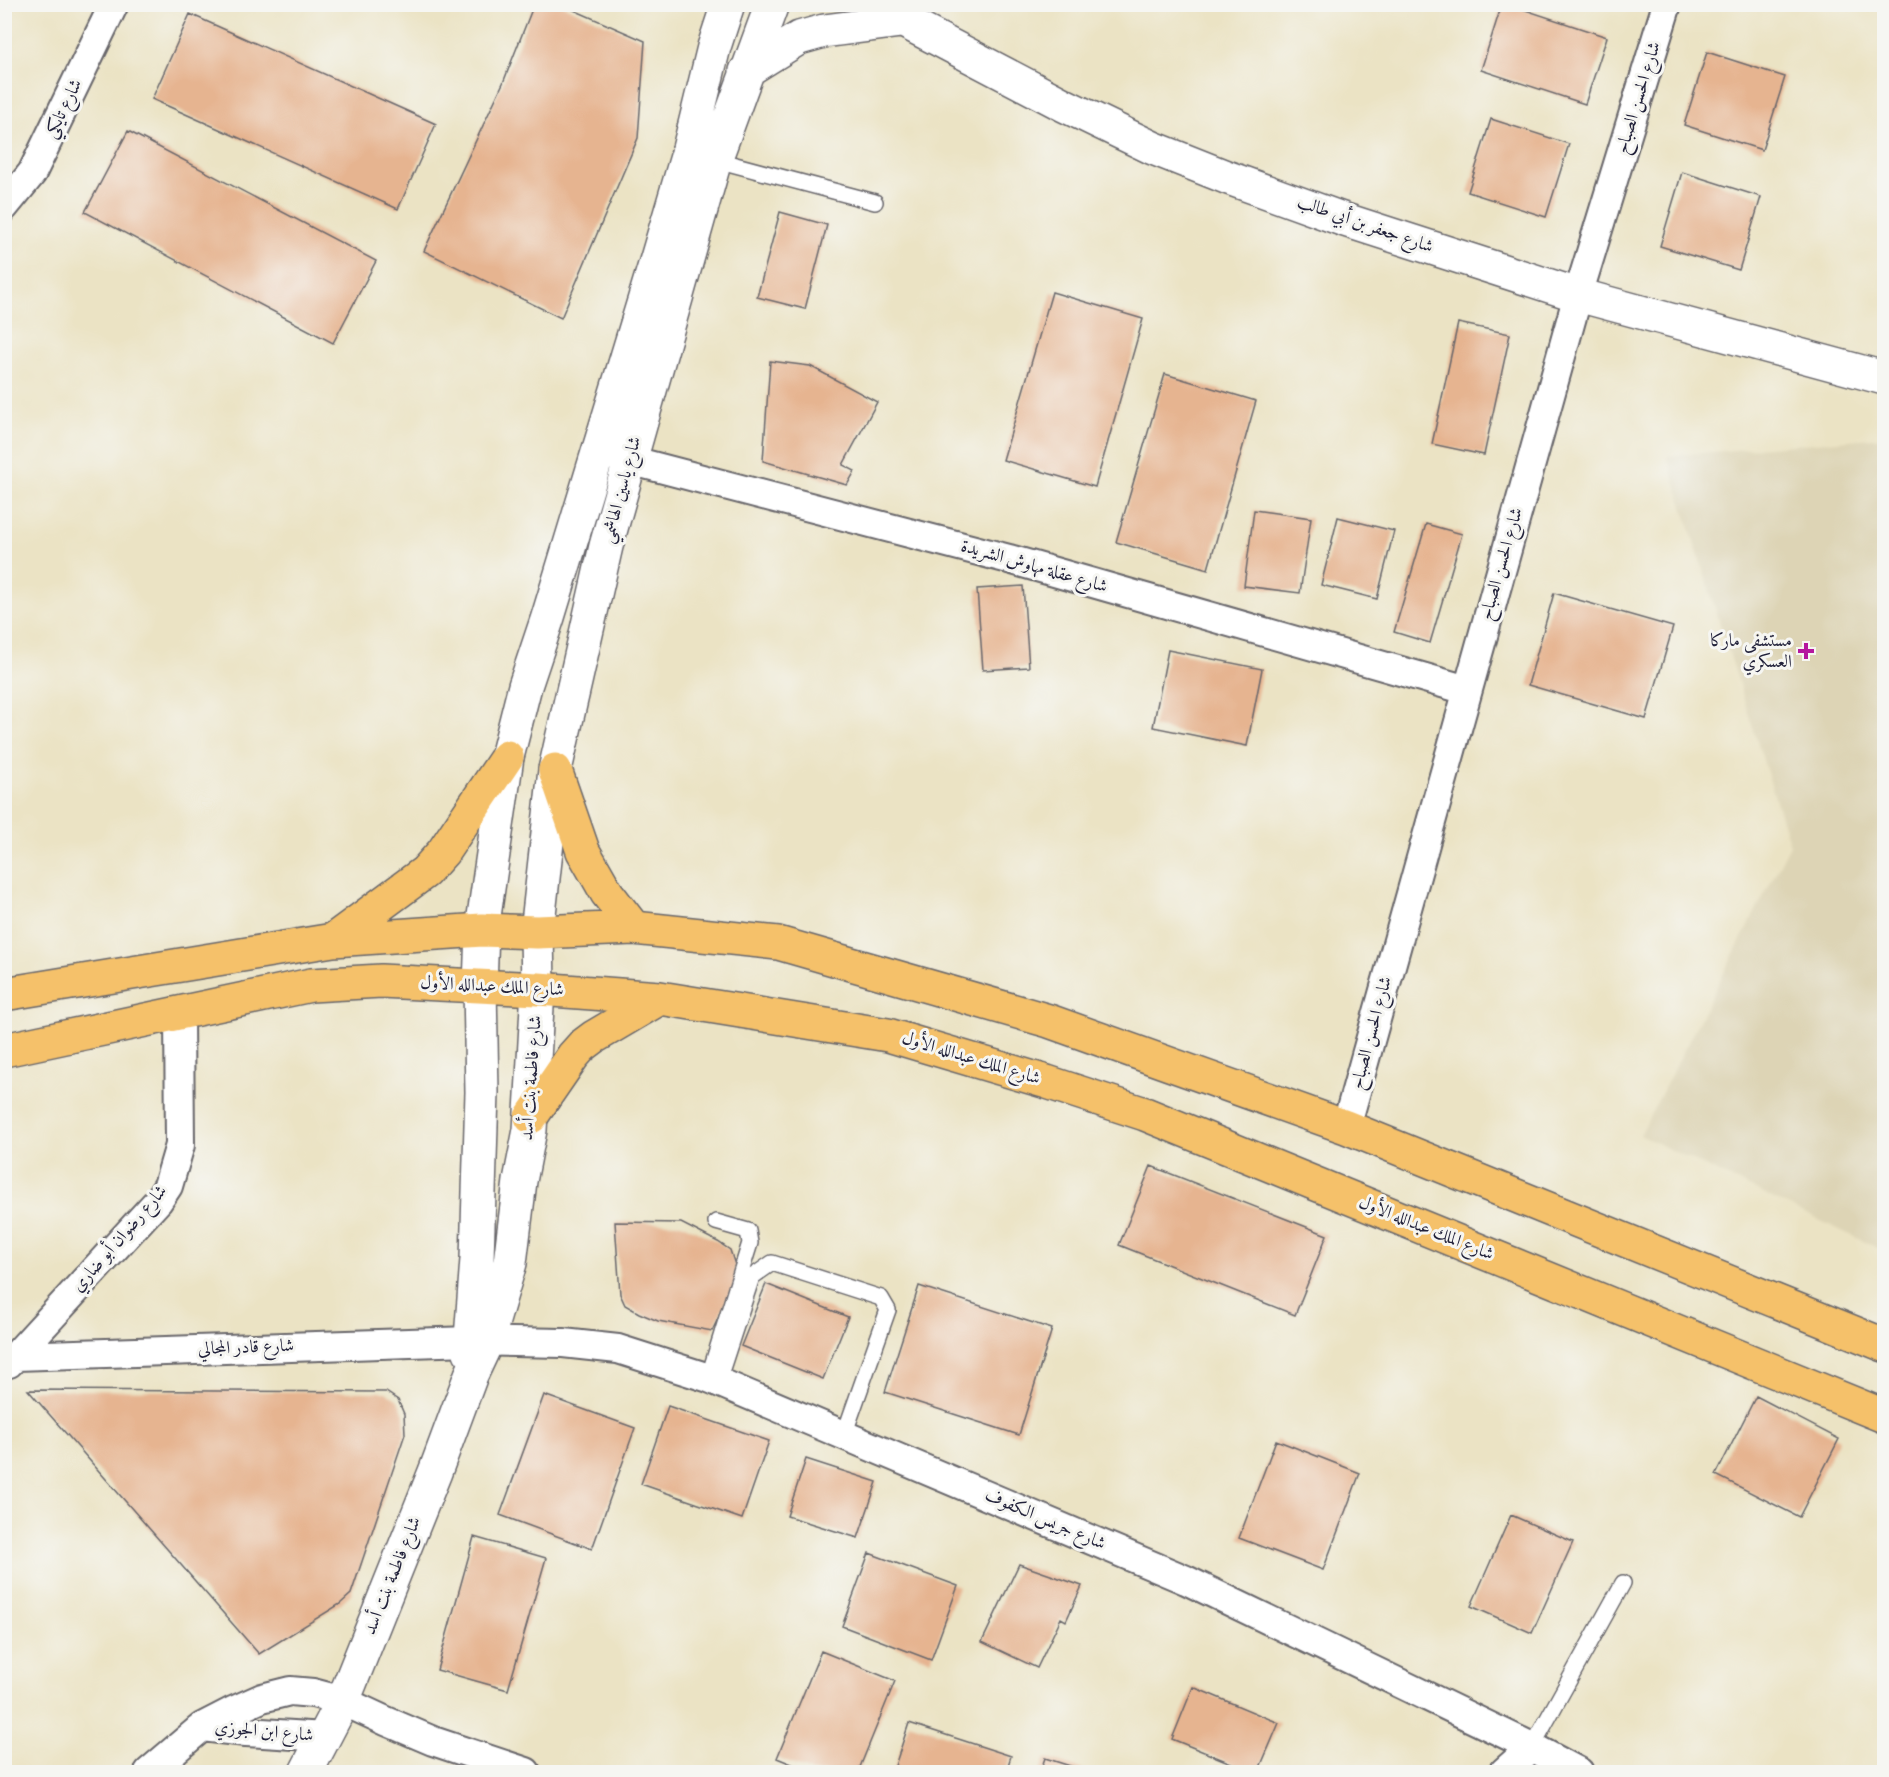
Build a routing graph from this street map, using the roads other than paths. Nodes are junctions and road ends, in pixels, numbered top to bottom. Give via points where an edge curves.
1 (114, 4) edge
2 (708, 4) edge
3 (728, 4) edge
4 (772, 4) edge
5 (871, 4) edge
6 (1667, 4) edge
7 (901, 21) junction
8 (714, 47) junction
9 (746, 72) junction
10 (702, 156) junction
11 (875, 201) dead end
12 (4, 207) edge
13 (1578, 295) junction
14 (1884, 378) edge
15 (599, 452) junction
16 (630, 461) junction
17 (1467, 690) junction
18 (507, 757) junction
19 (555, 770) junction
20 (634, 928) junction
21 (482, 930) junction
22 (537, 932) junction
23 (333, 940) junction
24 (480, 987) junction
25 (538, 989) junction
26 (4, 994) edge
27 (660, 998) junction
28 (179, 1014) junction
29 (4, 1050) edge
30 (531, 1117) junction
31 (1346, 1127) junction
32 (716, 1222) dead end
33 (478, 1341) junction
34 (1884, 1345) edge
35 (8, 1361) edge
36 (714, 1379) junction
37 (1884, 1416) edge
38 (844, 1435) junction
39 (1623, 1583) dead end
40 (343, 1701) junction
41 (202, 1727) junction
42 (325, 1737) junction
43 (1532, 1747) junction
44 (149, 1773) edge
45 (306, 1773) edge
46 (526, 1773) edge
47 (1504, 1773) edge
48 (1579, 1773) edge

1 - 12 street, شارع تايكي via 32,173
2 - 8 street
3 - 8 street, شارع ياسين الهاشمي
4 - 9 street, شارع ياسين الهاشمي
5 - 7 street, شارع جعفر بن أبي طالب
6 - 13 street, شارع الحسن الصباح
7 - 9 street via 834,29 800,38
7 - 13 street, شارع جعفر بن أبي طالب via 1153,148 1342,219
8 - 10 street, شارع ياسين الهاشمي
9 - 10 street, شارع ياسين الهاشمي
10 - 11 lane
10 - 15 street, شارع ياسين الهاشمي
10 - 16 street, شارع ياسين الهاشمي
13 - 14 street, شارع جعفر بن أبي طالب
13 - 17 street, شارع الحسن الصباح
15 - 16 street, شارع عقلة مهاوش الشريدة
15 - 18 street, شارع ياسين الهاشمي via 525,686
16 - 17 street, شارع عقلة مهاوش الشريدة via 1009,559
16 - 19 street, شارع ياسين الهاشمي via 606,546
17 - 31 street, شارع الحسن الصباح
18 - 21 street, شارع ياسين الهاشمي
18 - 23 main road via 431,865
19 - 20 main road via 583,851 607,893
19 - 22 street, شارع ياسين الهاشمي
20 - 22 main road
20 - 31 main road via 778,943 800,949 1049,1021
21 - 22 main road
21 - 23 main road
21 - 24 street, شارع ياسين الهاشمي
22 - 25 street, شارع ياسين الهاشمي
23 - 26 main road
24 - 25 main road, شارع الملك عبدالله الأول
24 - 28 main road, شارع الملك عبدالله الأول via 381,981 311,985
24 - 33 street, شارع فاطمة بنت أسد
25 - 27 main road, شارع الملك عبدالله الأول
25 - 30 street, شارع فاطمة بنت أسد
27 - 30 main road via 582,1046
27 - 37 main road, شارع الملك عبدالله الأول via 888,1035 1145,1114
28 - 29 main road, شارع الملك عبدالله الأول
28 - 35 street, شارع رضوان أبو ضاري via 180,1145 168,1186
30 - 33 street, شارع فاطمة بنت أسد via 510,1263
31 - 34 main road
32 - 36 lane via 748,1231 750,1243
33 - 35 street, شارع قادر المجالي
33 - 36 street, شارع جريس الكفوف via 618,1349
33 - 40 street, شارع فاطمة بنت أسد via 471,1374 435,1472
36 - 38 street, شارع جريس الكفوف
36 - 38 lane via 752,1276 772,1263 881,1298 888,1310
38 - 43 street, شارع جريس الكفوف via 1186,1580
39 - 43 lane
40 - 41 street, شارع ابن الجوزي via 290,1691 262,1698
40 - 42 street, شارع فاطمة بنت أسد
40 - 46 street, شارع ابن الجوزي via 433,1741
41 - 42 street, شارع ابن الجوزي
41 - 44 street, شارع ابن الجوزي
42 - 45 street, شارع فاطمة بنت أسد
43 - 47 street
43 - 48 street, شارع جريس الكفوف

